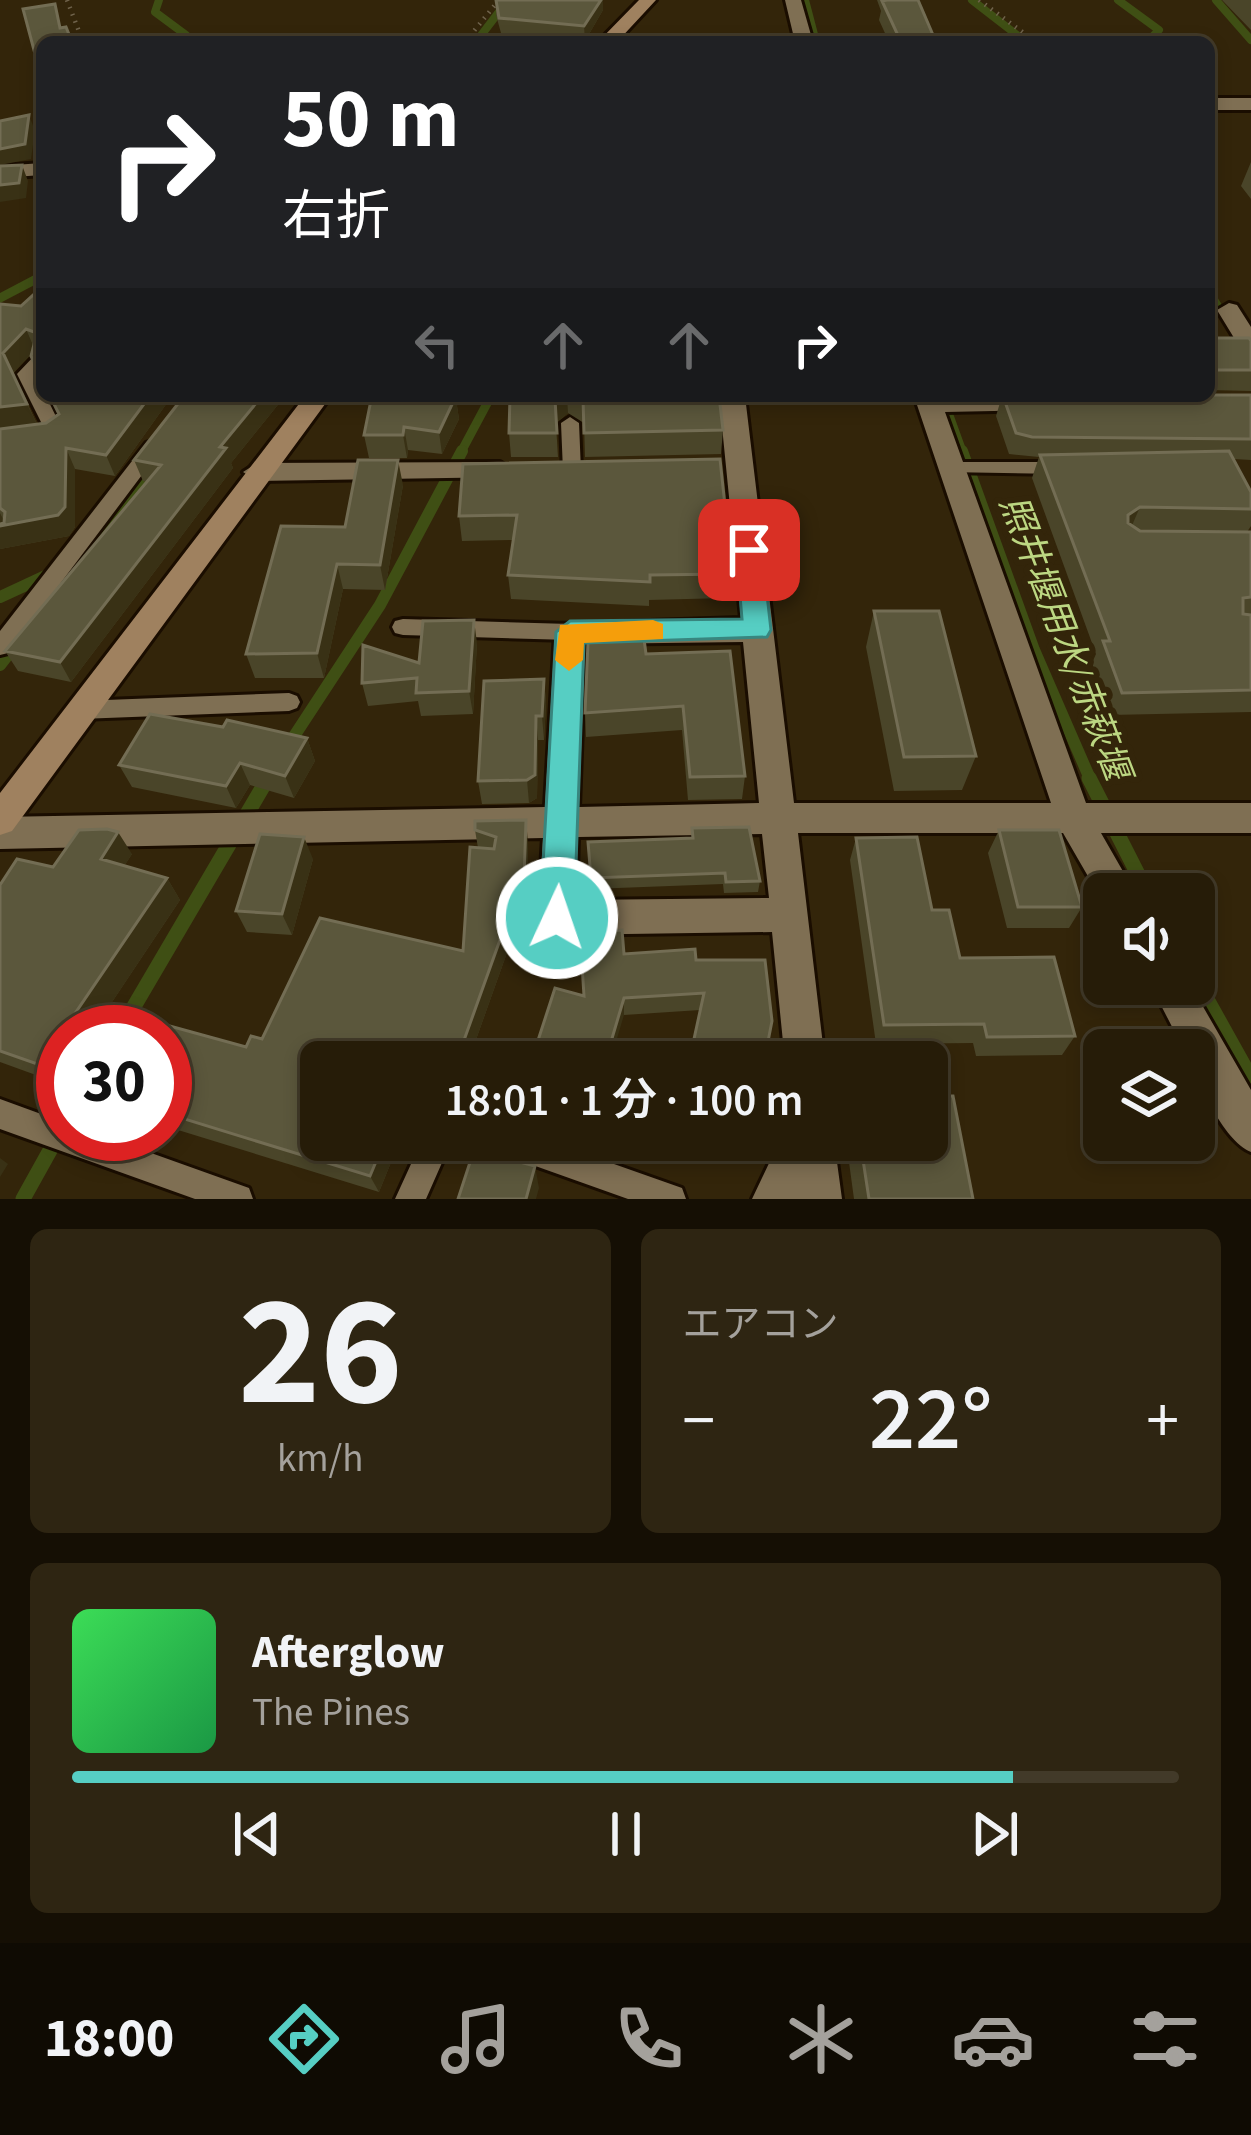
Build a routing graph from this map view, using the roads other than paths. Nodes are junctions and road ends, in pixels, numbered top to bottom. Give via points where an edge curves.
1 (648, 0) edge
2 (793, 0) edge
3 (613, 36) edge
4 (802, 36) edge
5 (1215, 104) edge
6 (1251, 104) edge
7 (36, 169) edge
8 (0, 172) edge
9 (1229, 310) dead end
10 (1251, 346) edge
11 (36, 364) edge
12 (36, 394) edge
13 (40, 402) edge
14 (313, 402) edge
15 (733, 402) edge
16 (930, 402) edge
17 (998, 402) edge
18 (1068, 404) edge
19 (174, 420) edge
20 (570, 423) dead end
21 (0, 440) edge
22 (1092, 467) edge
23 (952, 468) junction
24 (560, 471) joint
25 (257, 472) junction
26 (403, 627) dead end
27 (757, 630) junction
28 (570, 632) junction
29 (0, 647) edge
30 (289, 702) dead end
31 (80, 710) junction
32 (777, 818) junction
33 (1251, 818) edge
34 (0, 820) edge
35 (1075, 821) junction
36 (562, 822) junction
37 (0, 833) edge
38 (1106, 873) edge
39 (790, 915) junction
40 (1181, 1005) edge
41 (803, 1041) edge
42 (0, 1114) edge
43 (1251, 1131) edge
44 (427, 1161) edge
45 (563, 1161) edge
46 (793, 1161) edge
47 (816, 1161) edge
48 (238, 1199) edge
49 (410, 1199) edge
50 (671, 1199) edge
51 (774, 1199) edge
52 (820, 1199) edge

1 - 3 street
2 - 4 street
5 - 6 street
7 - 8 street
9 - 10 street
11 - 12 lane via 26,374
13 - 21 lane via 55,433
14 - 25 street
15 - 27 street via 730,470
16 - 23 street
17 - 18 street
19 - 29 lane
20 - 24 lane
22 - 23 lane
23 - 35 street
24 - 25 street
25 - 31 street
26 - 28 lane
27 - 28 street
27 - 32 street
28 - 36 street
30 - 31 lane
31 - 34 street
32 - 35 street
32 - 36 street
32 - 39 street
33 - 35 street
35 - 38 street
36 - 37 street
36 - 39 street via 557,918
39 - 41 street
40 - 43 street
42 - 48 lane
44 - 49 lane
45 - 50 lane
46 - 51 street
47 - 52 street

